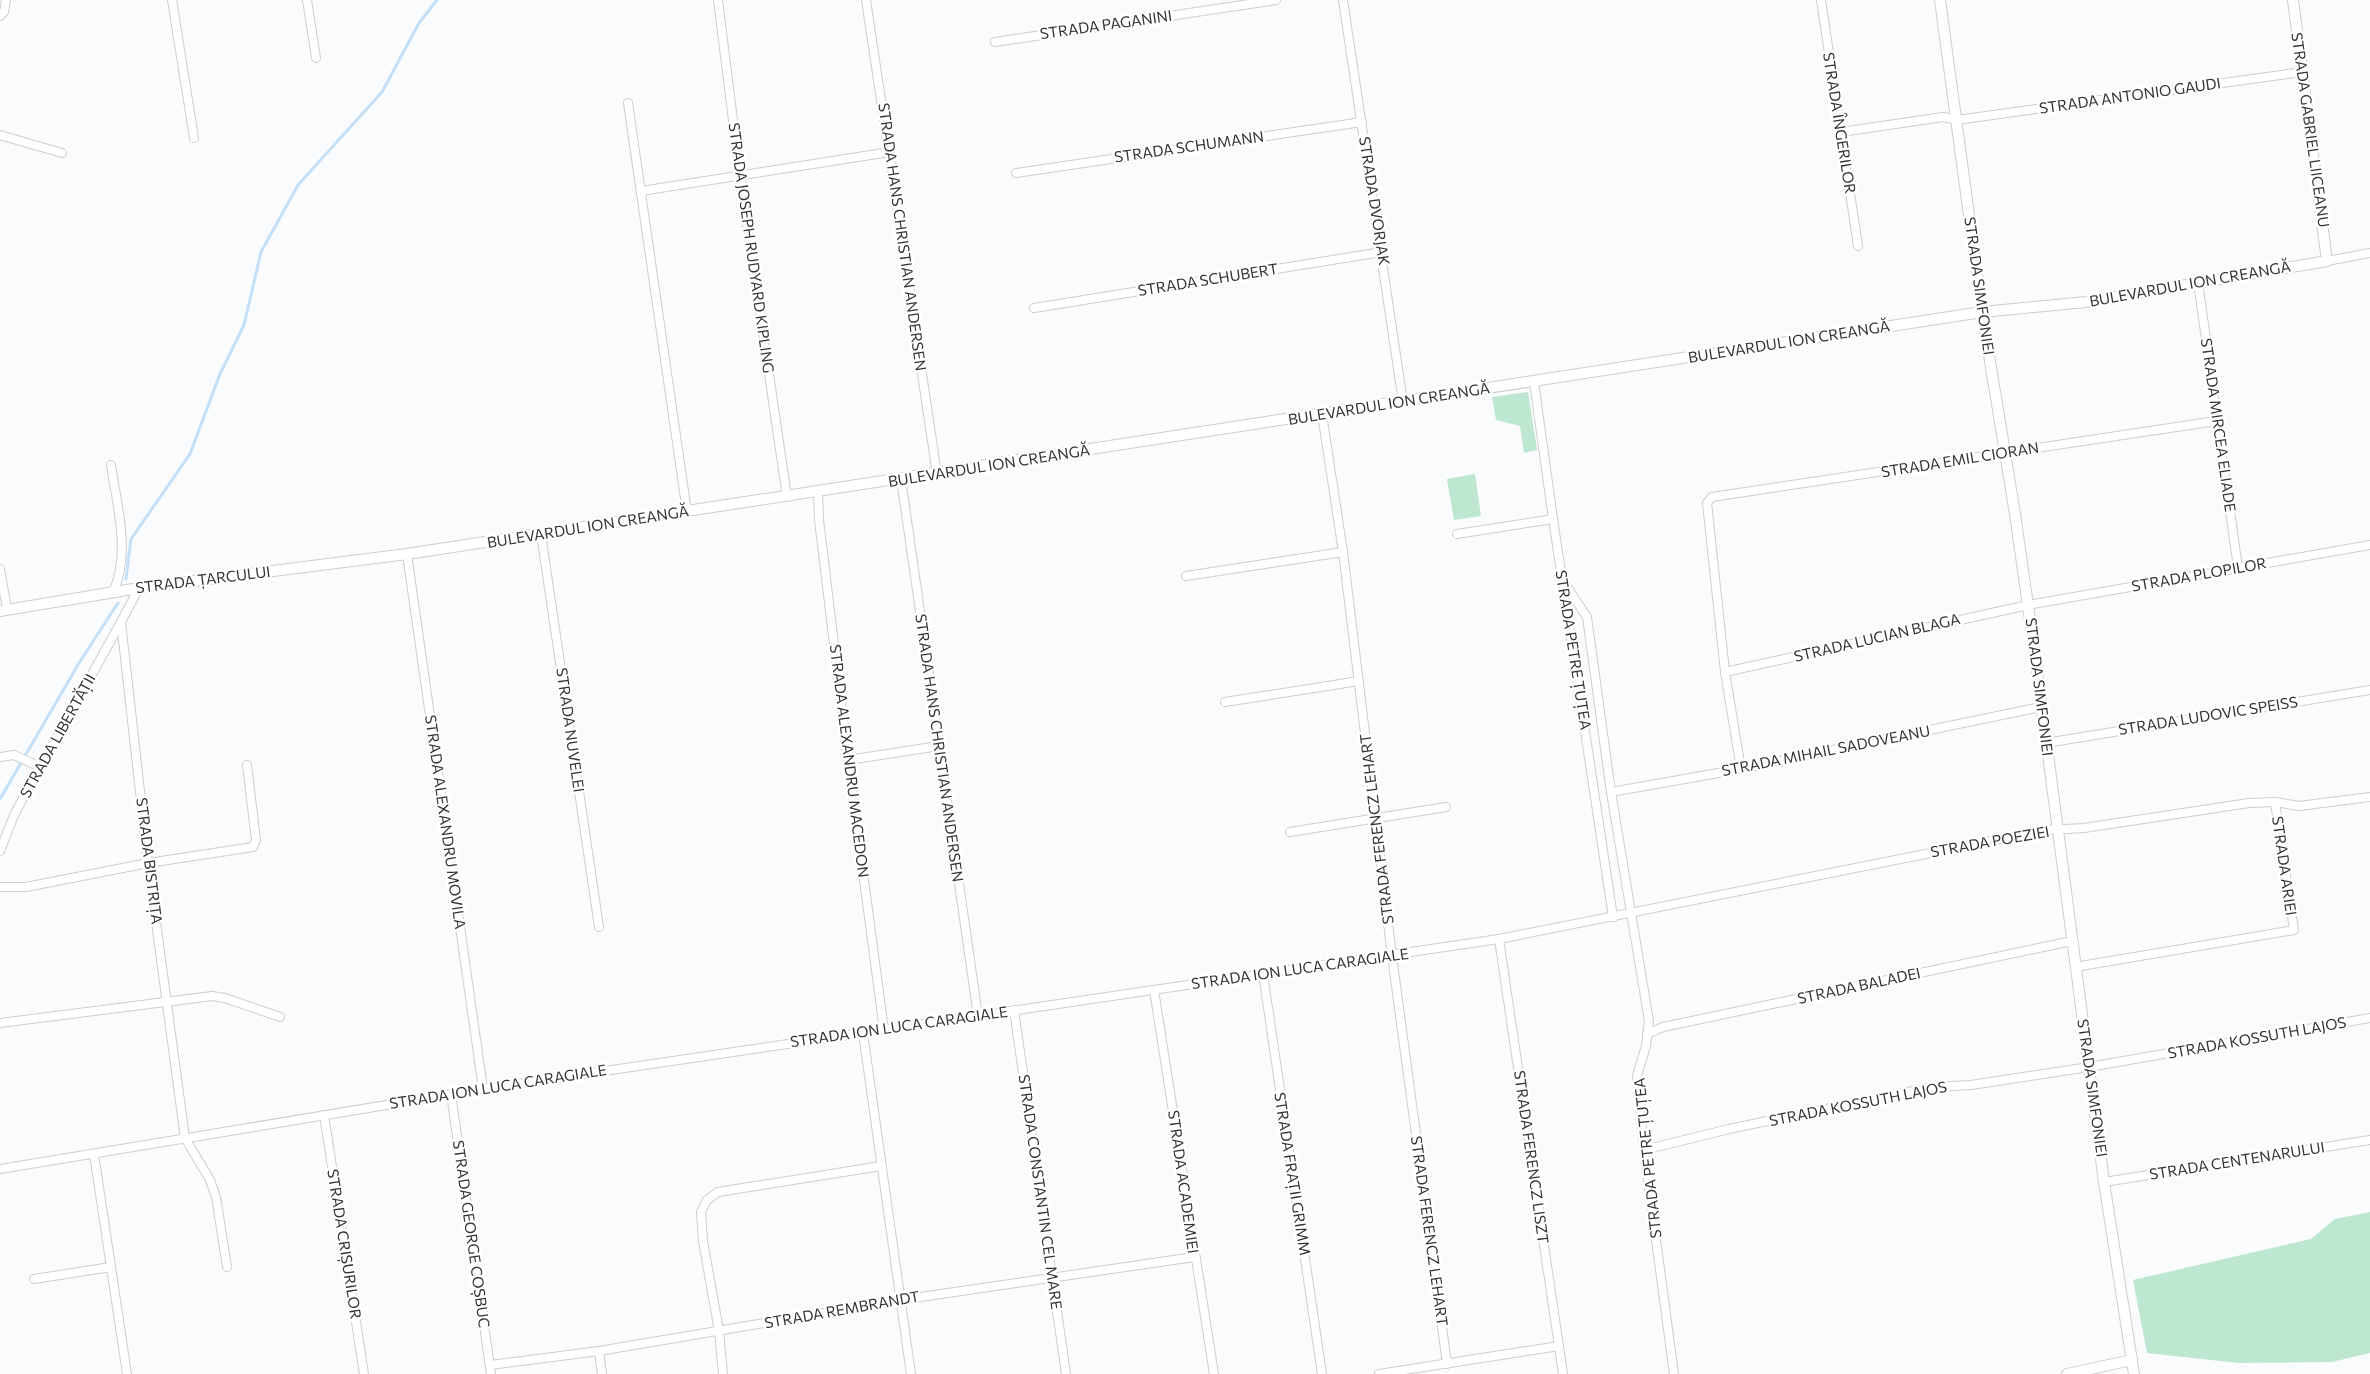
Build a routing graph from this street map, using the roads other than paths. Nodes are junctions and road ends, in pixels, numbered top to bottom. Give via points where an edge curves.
1 (6, 0) edge
2 (172, 0) edge
3 (307, 0) edge
4 (718, 0) edge
5 (866, 0) edge
6 (1276, 0) edge
7 (1343, 0) edge
8 (1821, 0) edge
9 (1940, 0) edge
10 (2293, 0) edge
11 (0, 16) edge
12 (995, 42) dead end
13 (316, 58) dead end
14 (2302, 72) junction
15 (628, 103) dead end
16 (1957, 120) junction
17 (1362, 122) junction
18 (1841, 132) junction
19 (0, 135) edge
20 (194, 138) dead end
21 (890, 152) junction
22 (62, 153) dead end
23 (1016, 172) dead end
24 (740, 176) junction
25 (640, 192) junction
26 (1858, 246) dead end
27 (1382, 252) junction
28 (2370, 253) edge
29 (2327, 261) junction
30 (2198, 282) junction
31 (1034, 308) dead end
32 (1982, 312) junction
33 (1534, 382) junction
34 (1403, 402) junction
35 (1322, 414) junction
36 (2216, 421) junction
37 (2005, 453) junction
38 (111, 466) dead end
39 (937, 474) junction
40 (901, 479) junction
41 (818, 492) junction
42 (787, 497) junction
43 (688, 512) junction
44 (1553, 520) junction
45 (541, 534) junction
46 (1457, 534) dead end
47 (2369, 547) edge
48 (1343, 552) junction
49 (408, 554) junction
50 (2238, 568) junction
51 (0, 569) edge
52 (1186, 576) dead end
53 (1562, 578) junction
54 (139, 588) junction
55 (113, 592) junction
56 (2028, 604) junction
57 (3, 610) edge
58 (121, 622) junction
59 (1725, 672) junction
60 (1359, 681) junction
61 (2370, 690) edge
62 (1225, 702) dead end
63 (2041, 708) junction
64 (2046, 742) junction
65 (939, 746) junction
66 (0, 757) edge
67 (848, 760) junction
68 (247, 765) dead end
69 (40, 767) junction
70 (1741, 769) junction
71 (1609, 781) junction
72 (1593, 783) junction
73 (1611, 792) junction
74 (2370, 797) edge
75 (2275, 802) junction
76 (1446, 807) dead end
77 (1376, 818) junction
78 (2059, 830) junction
79 (1290, 832) dead end
80 (0, 851) edge
81 (148, 863) junction
82 (0, 887) edge
83 (1631, 914) junction
84 (1613, 917) junction
85 (599, 926) dead end
86 (1499, 939) junction
87 (2072, 941) junction
88 (1392, 956) junction
89 (2075, 967) junction
90 (1263, 974) junction
91 (1154, 990) junction
92 (168, 1002) junction
93 (1014, 1010) junction
94 (978, 1016) junction
95 (280, 1017) dead end
96 (2370, 1018) edge
97 (0, 1023) edge
98 (884, 1030) junction
99 (863, 1033) junction
100 (1648, 1034) junction
101 (2089, 1068) junction
102 (483, 1089) junction
103 (451, 1094) junction
104 (324, 1115) junction
105 (185, 1138) junction
106 (2370, 1140) edge
107 (1644, 1150) junction
108 (94, 1154) junction
109 (882, 1166) junction
110 (0, 1168) edge
111 (2104, 1182) junction
112 (1194, 1257) junction
113 (111, 1267) junction
114 (227, 1267) dead end
115 (1052, 1277) junction
116 (34, 1279) dead end
117 (900, 1300) junction
118 (719, 1331) junction
119 (1559, 1346) junction
120 (599, 1351) junction
121 (2132, 1360) junction
122 (1447, 1364) junction
123 (490, 1365) junction
124 (127, 1374) edge
125 (364, 1374) edge
126 (491, 1374) edge
127 (602, 1374) edge
128 (723, 1374) edge
129 (911, 1374) edge
130 (1066, 1374) edge
131 (1214, 1374) edge
132 (1322, 1374) edge
133 (1379, 1374) edge
134 (1563, 1374) edge
135 (1674, 1374) edge
136 (2067, 1374) edge
137 (2134, 1374) edge

1 - 11 street
2 - 20 street
3 - 13 street
4 - 24 street, STRADA JOSEPH RUDYARD KIPLING
5 - 21 street, STRADA HANS CHRISTIAN ANDERSEN
6 - 12 street, STRADA PAGANINI
7 - 17 street, STRADA DVORJAK
8 - 18 street, STRADA ÎNGERILOR
9 - 16 street, STRADA SIMFONIEI
10 - 14 street, STRADA GABRIEL LIICEANU
14 - 16 street, STRADA ANTONIO GAUDI
14 - 29 street, STRADA GABRIEL LIICEANU
15 - 25 street
16 - 18 street, STRADA ANTONIO GAUDI via 1943,117
16 - 32 street, STRADA SIMFONIEI
17 - 23 street, STRADA SCHUMANN
17 - 27 street, STRADA DVORJAK
18 - 26 street, STRADA ÎNGERILOR
19 - 22 street
21 - 24 street
21 - 39 street, STRADA HANS CHRISTIAN ANDERSEN
24 - 25 street
24 - 42 street, STRADA JOSEPH RUDYARD KIPLING
25 - 43 street
27 - 31 street, STRADA SCHUBERT
27 - 34 street, STRADA DVORJAK
28 - 29 street, BULEVARDUL ION CREANGĂ
29 - 30 street, BULEVARDUL ION CREANGĂ
30 - 32 street, BULEVARDUL ION CREANGĂ via 2086,302
30 - 36 street, STRADA MIRCEA ELIADE
32 - 33 street, BULEVARDUL ION CREANGĂ
32 - 37 street, STRADA SIMFONIEI
33 - 34 street, BULEVARDUL ION CREANGĂ
33 - 44 street, STRADA PETRE ȚUȚEA
34 - 35 street, BULEVARDUL ION CREANGĂ
35 - 39 street, BULEVARDUL ION CREANGĂ
35 - 48 street, STRADA FERENCZ LEHART
36 - 37 street, STRADA EMIL CIORAN
36 - 50 street, STRADA MIRCEA ELIADE
37 - 56 street, STRADA SIMFONIEI
37 - 59 street, STRADA EMIL CIORAN via 1712,497 1707,503
38 - 55 street via 122,549 120,578
39 - 40 street, BULEVARDUL ION CREANGĂ
40 - 41 street, BULEVARDUL ION CREANGĂ
40 - 65 street, STRADA HANS CHRISTIAN ANDERSEN
41 - 42 street, BULEVARDUL ION CREANGĂ
41 - 67 street, STRADA ALEXANDRU MACEDON
42 - 43 street, BULEVARDUL ION CREANGĂ
43 - 45 street, BULEVARDUL ION CREANGĂ
44 - 46 street
44 - 53 street, STRADA PETRE ȚUȚEA
45 - 49 street, BULEVARDUL ION CREANGĂ
45 - 85 street, STRADA NUVELEI
47 - 50 street, STRADA PLOPILOR
48 - 52 street
48 - 60 street, STRADA FERENCZ LEHART
49 - 54 street, STRADA ȚARCULUI
49 - 102 street, STRADA ALEXANDRU MOVILA
50 - 56 street, STRADA PLOPILOR
51 - 57 street
53 - 71 street, STRADA PETRE ȚUȚEA via 1587,617
53 - 72 street, STRADA PETRE ȚUȚEA
54 - 55 street, STRADA ȚARCULUI
54 - 58 street
55 - 57 street, STRADA ȚARCULUI
56 - 59 street, STRADA LUCIAN BLAGA
56 - 63 street, STRADA SIMFONIEI
58 - 69 street, STRADA LIBERTĂȚII
58 - 81 street, STRADA BISTRIȚA
59 - 70 street
60 - 62 street
60 - 77 street, STRADA FERENCZ LEHART
61 - 64 street, STRADA LUDOVIC SPEISS
63 - 64 street, STRADA SIMFONIEI
63 - 70 street, STRADA MIHAIL SADOVEANU
64 - 78 street, STRADA SIMFONIEI
65 - 67 street
65 - 94 street, STRADA HANS CHRISTIAN ANDERSEN
66 - 69 street via 14,755
67 - 98 street, STRADA ALEXANDRU MACEDON
68 - 81 street via 256,840 253,847
69 - 80 street, STRADA LIBERTĂȚII via 15,813
70 - 73 street, STRADA MIHAIL SADOVEANU
71 - 72 street
71 - 73 street, STRADA PETRE ȚUȚEA
72 - 84 street, STRADA PETRE ȚUȚEA
73 - 83 street, STRADA PETRE ȚUȚEA
74 - 75 street, STRADA POEZIEI via 2299,806
75 - 78 street, STRADA POEZIEI
75 - 89 street, STRADA ARIEI via 2294,930
76 - 77 street
77 - 79 street
77 - 88 street, STRADA FERENCZ LEHART
78 - 83 street, STRADA POEZIEI via 1931,852
78 - 87 street, STRADA SIMFONIEI
81 - 82 street via 26,887
81 - 92 street, STRADA BISTRIȚA
83 - 84 street, STRADA POEZIEI
83 - 100 street, STRADA PETRE ȚUȚEA via 1649,1021
84 - 86 street, STRADA ION LUCA CARAGIALE
86 - 88 street, STRADA ION LUCA CARAGIALE
86 - 119 street, STRADA FERENCZ LISZT
87 - 89 street, STRADA SIMFONIEI
87 - 100 street, STRADA BALADEI via 1663,1027
88 - 90 street, STRADA ION LUCA CARAGIALE
88 - 122 street, STRADA FERENCZ LEHART
89 - 101 street, STRADA SIMFONIEI
90 - 91 street, STRADA ION LUCA CARAGIALE
90 - 132 street, STRADA FRAȚII GRIMM
91 - 93 street, STRADA ION LUCA CARAGIALE
91 - 112 street, STRADA ACADEMIEI
92 - 95 street via 212,996
92 - 97 street
92 - 105 street, STRADA BISTRIȚA
93 - 94 street, STRADA ION LUCA CARAGIALE
93 - 115 street, STRADA CONSTANTIN CEL MARE
94 - 98 street, STRADA ION LUCA CARAGIALE
96 - 101 street, STRADA KOSSUTH LAJOS
98 - 99 street, STRADA ION LUCA CARAGIALE
99 - 102 street, STRADA ION LUCA CARAGIALE
99 - 109 street
100 - 107 street, STRADA PETRE ȚUȚEA via 1637,1076
101 - 107 street, STRADA KOSSUTH LAJOS via 1971,1085 1932,1087
101 - 111 street, STRADA SIMFONIEI
102 - 103 street, STRADA ION LUCA CARAGIALE
103 - 104 street, STRADA ION LUCA CARAGIALE
103 - 123 street, STRADA GEORGE COȘBUC
104 - 105 street, STRADA ION LUCA CARAGIALE
104 - 125 street, STRADA CRIȘURILOR
105 - 108 street, STRADA ION LUCA CARAGIALE
105 - 114 street via 216,1196
106 - 111 street, STRADA CENTENARULUI
107 - 135 street, STRADA PETRE ȚUȚEA
108 - 110 street, STRADA ION LUCA CARAGIALE
108 - 113 street
109 - 117 street
109 - 118 street via 718,1192 707,1200 701,1212 702,1241
111 - 121 street, STRADA SIMFONIEI
112 - 115 street, STRADA REMBRANDT
112 - 131 street, STRADA ACADEMIEI
113 - 116 street
113 - 124 street
115 - 117 street, STRADA REMBRANDT
115 - 130 street, STRADA CONSTANTIN CEL MARE
117 - 118 street, STRADA REMBRANDT
117 - 129 street
118 - 120 street, STRADA REMBRANDT
118 - 128 street
119 - 122 street
119 - 134 street, STRADA FERENCZ LISZT
120 - 123 street, STRADA REMBRANDT
120 - 127 street
121 - 136 street
121 - 137 street, STRADA SIMFONIEI
122 - 133 street
123 - 126 street, STRADA GEORGE COȘBUC

